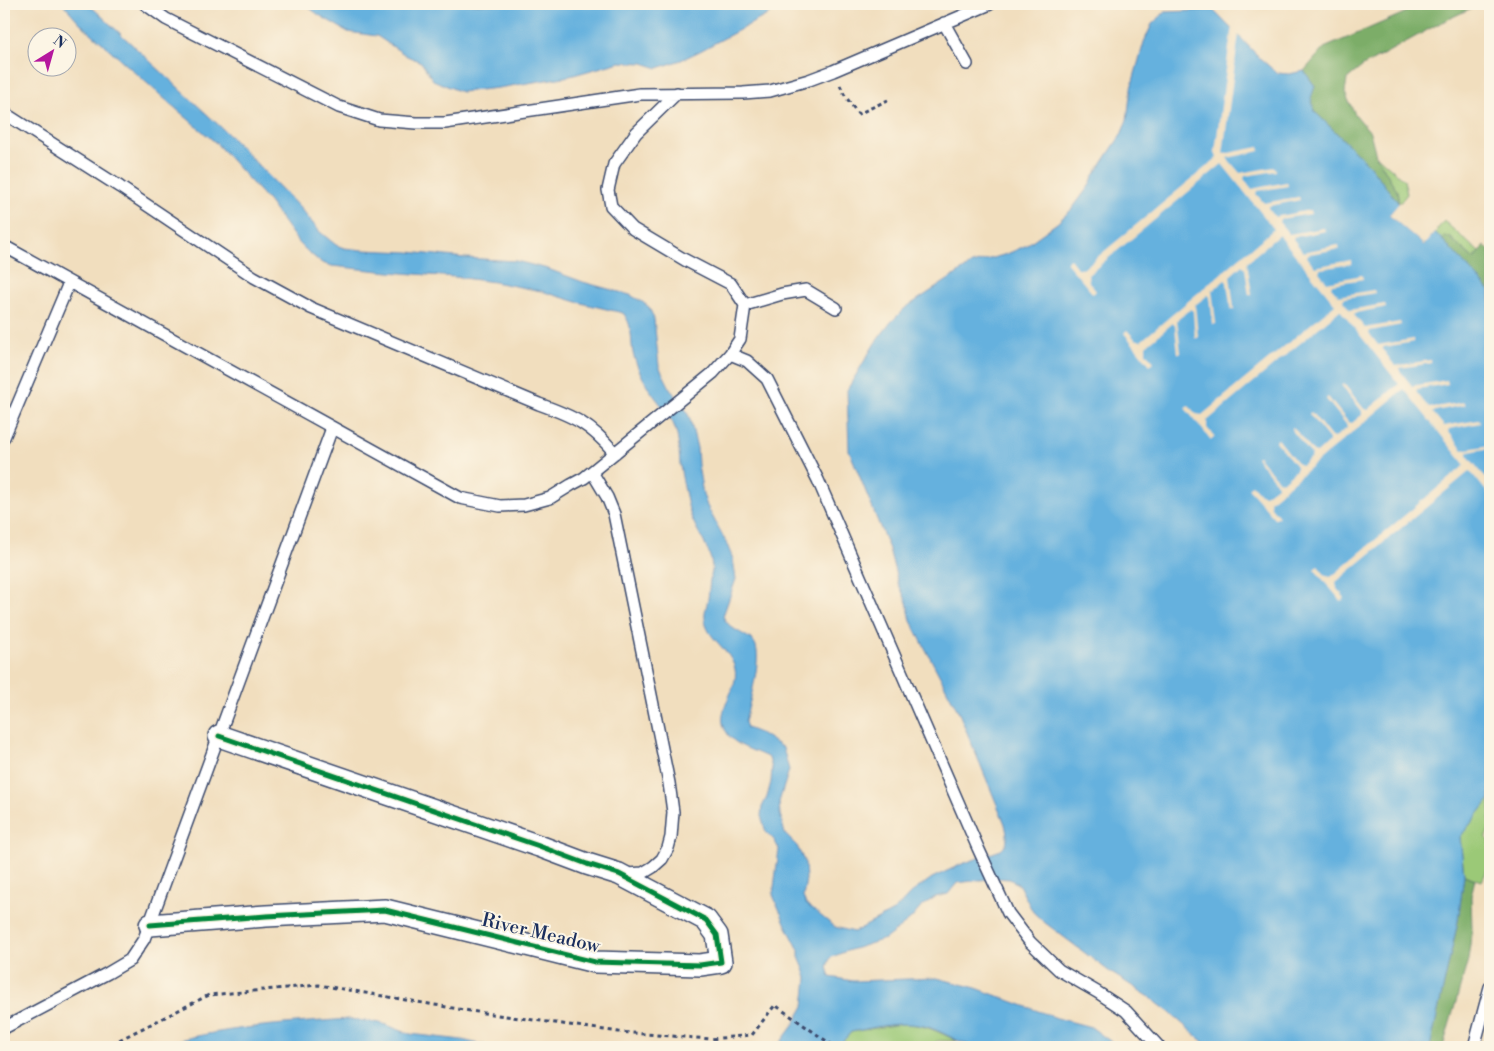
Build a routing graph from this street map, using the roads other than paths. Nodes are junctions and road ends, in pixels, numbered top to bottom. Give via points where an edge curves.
1 (145, 4) edge
2 (990, 4) edge
3 (944, 23) junction
4 (967, 64) dead end
5 (677, 93) junction
6 (4, 112) edge
7 (4, 246) edge
8 (69, 283) junction
9 (745, 305) junction
10 (836, 308) dead end
11 (730, 354) junction
12 (332, 428) junction
13 (4, 436) edge
14 (615, 453) junction
15 (592, 472) junction
16 (219, 736) junction
17 (619, 874) junction
18 (150, 925) junction
19 (1490, 987) edge
20 (4, 1028) edge
21 (1159, 1047) edge
22 (1474, 1047) edge

1 - 5 lane via 166,19 339,106 379,120 445,123 640,94
2 - 3 lane
3 - 4 lane
3 - 5 lane via 809,80 770,91
5 - 9 lane via 636,133 614,164 608,190 611,206 633,229 731,284
6 - 14 lane via 254,276 311,308 571,416 588,426
7 - 8 lane
8 - 12 lane
8 - 13 lane
9 - 10 lane via 806,290
9 - 11 lane via 740,339
11 - 14 lane via 713,373
11 - 21 lane via 747,361 767,379 818,480 1008,913 1030,942 1059,970 1126,1011
12 - 15 lane via 460,498 486,504 524,505 550,498
12 - 16 lane
14 - 15 lane
15 - 17 lane via 614,514 673,812 671,837 662,859 643,873
16 - 17 street, River Meadow
16 - 18 lane
17 - 18 street, River Meadow via 706,920 717,934 721,962 700,965 595,962 385,910
18 - 20 lane via 130,960
19 - 22 lane

